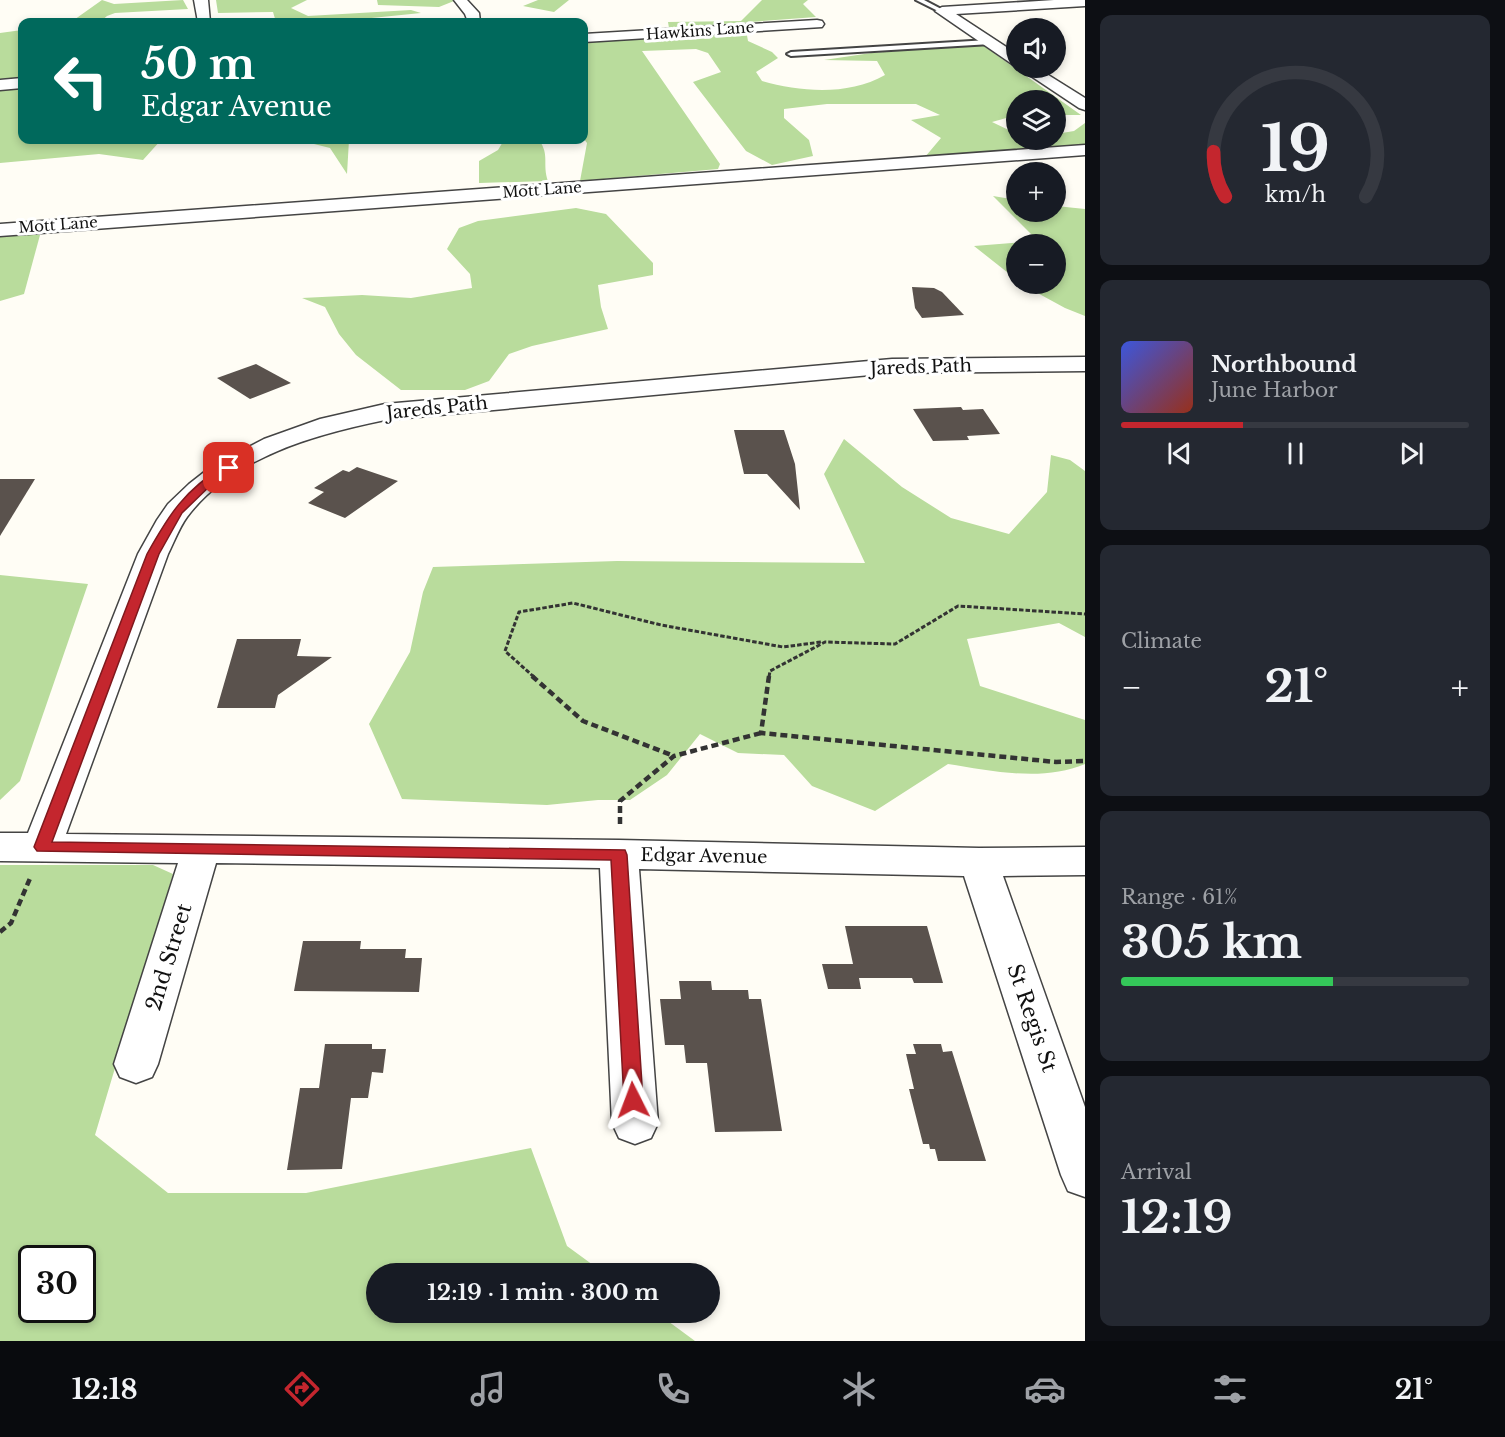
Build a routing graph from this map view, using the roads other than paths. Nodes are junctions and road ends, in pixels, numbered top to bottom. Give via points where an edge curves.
1 (201, 0) edge
2 (459, 0) edge
3 (919, 0) edge
4 (1085, 2) edge
5 (942, 11) junction
6 (203, 18) edge
7 (473, 18) edge
8 (817, 24) dead end
9 (588, 38) edge
10 (988, 42) junction
11 (791, 54) dead end
12 (1006, 54) edge
13 (1043, 78) edge
14 (18, 83) edge
15 (0, 85) edge
16 (1085, 105) edge
17 (1085, 150) edge
18 (0, 230) edge
19 (1085, 364) edge
20 (0, 847) edge
21 (42, 847) junction
22 (201, 850) junction
23 (619, 855) junction
24 (1085, 861) edge
25 (979, 862) junction
26 (136, 1064) dead end
27 (635, 1123) dead end
28 (1085, 1175) edge

1 - 6 street
2 - 7 street
3 - 5 lane
4 - 5 street
5 - 10 street
8 - 9 street, Hawkins Lane
10 - 11 lane
10 - 12 street
13 - 16 street
14 - 15 street
17 - 18 street, Mott Lane
19 - 21 street, Jareds Path via 892,366 385,412 323,426 248,456 210,480 177,512 153,554
20 - 21 street, Edgar Avenue
21 - 22 street, Edgar Avenue
22 - 23 street, Edgar Avenue
22 - 26 street, 2nd Street
23 - 25 street, Edgar Avenue
23 - 27 street
24 - 25 street, Edgar Avenue
25 - 28 street, St Regis St

